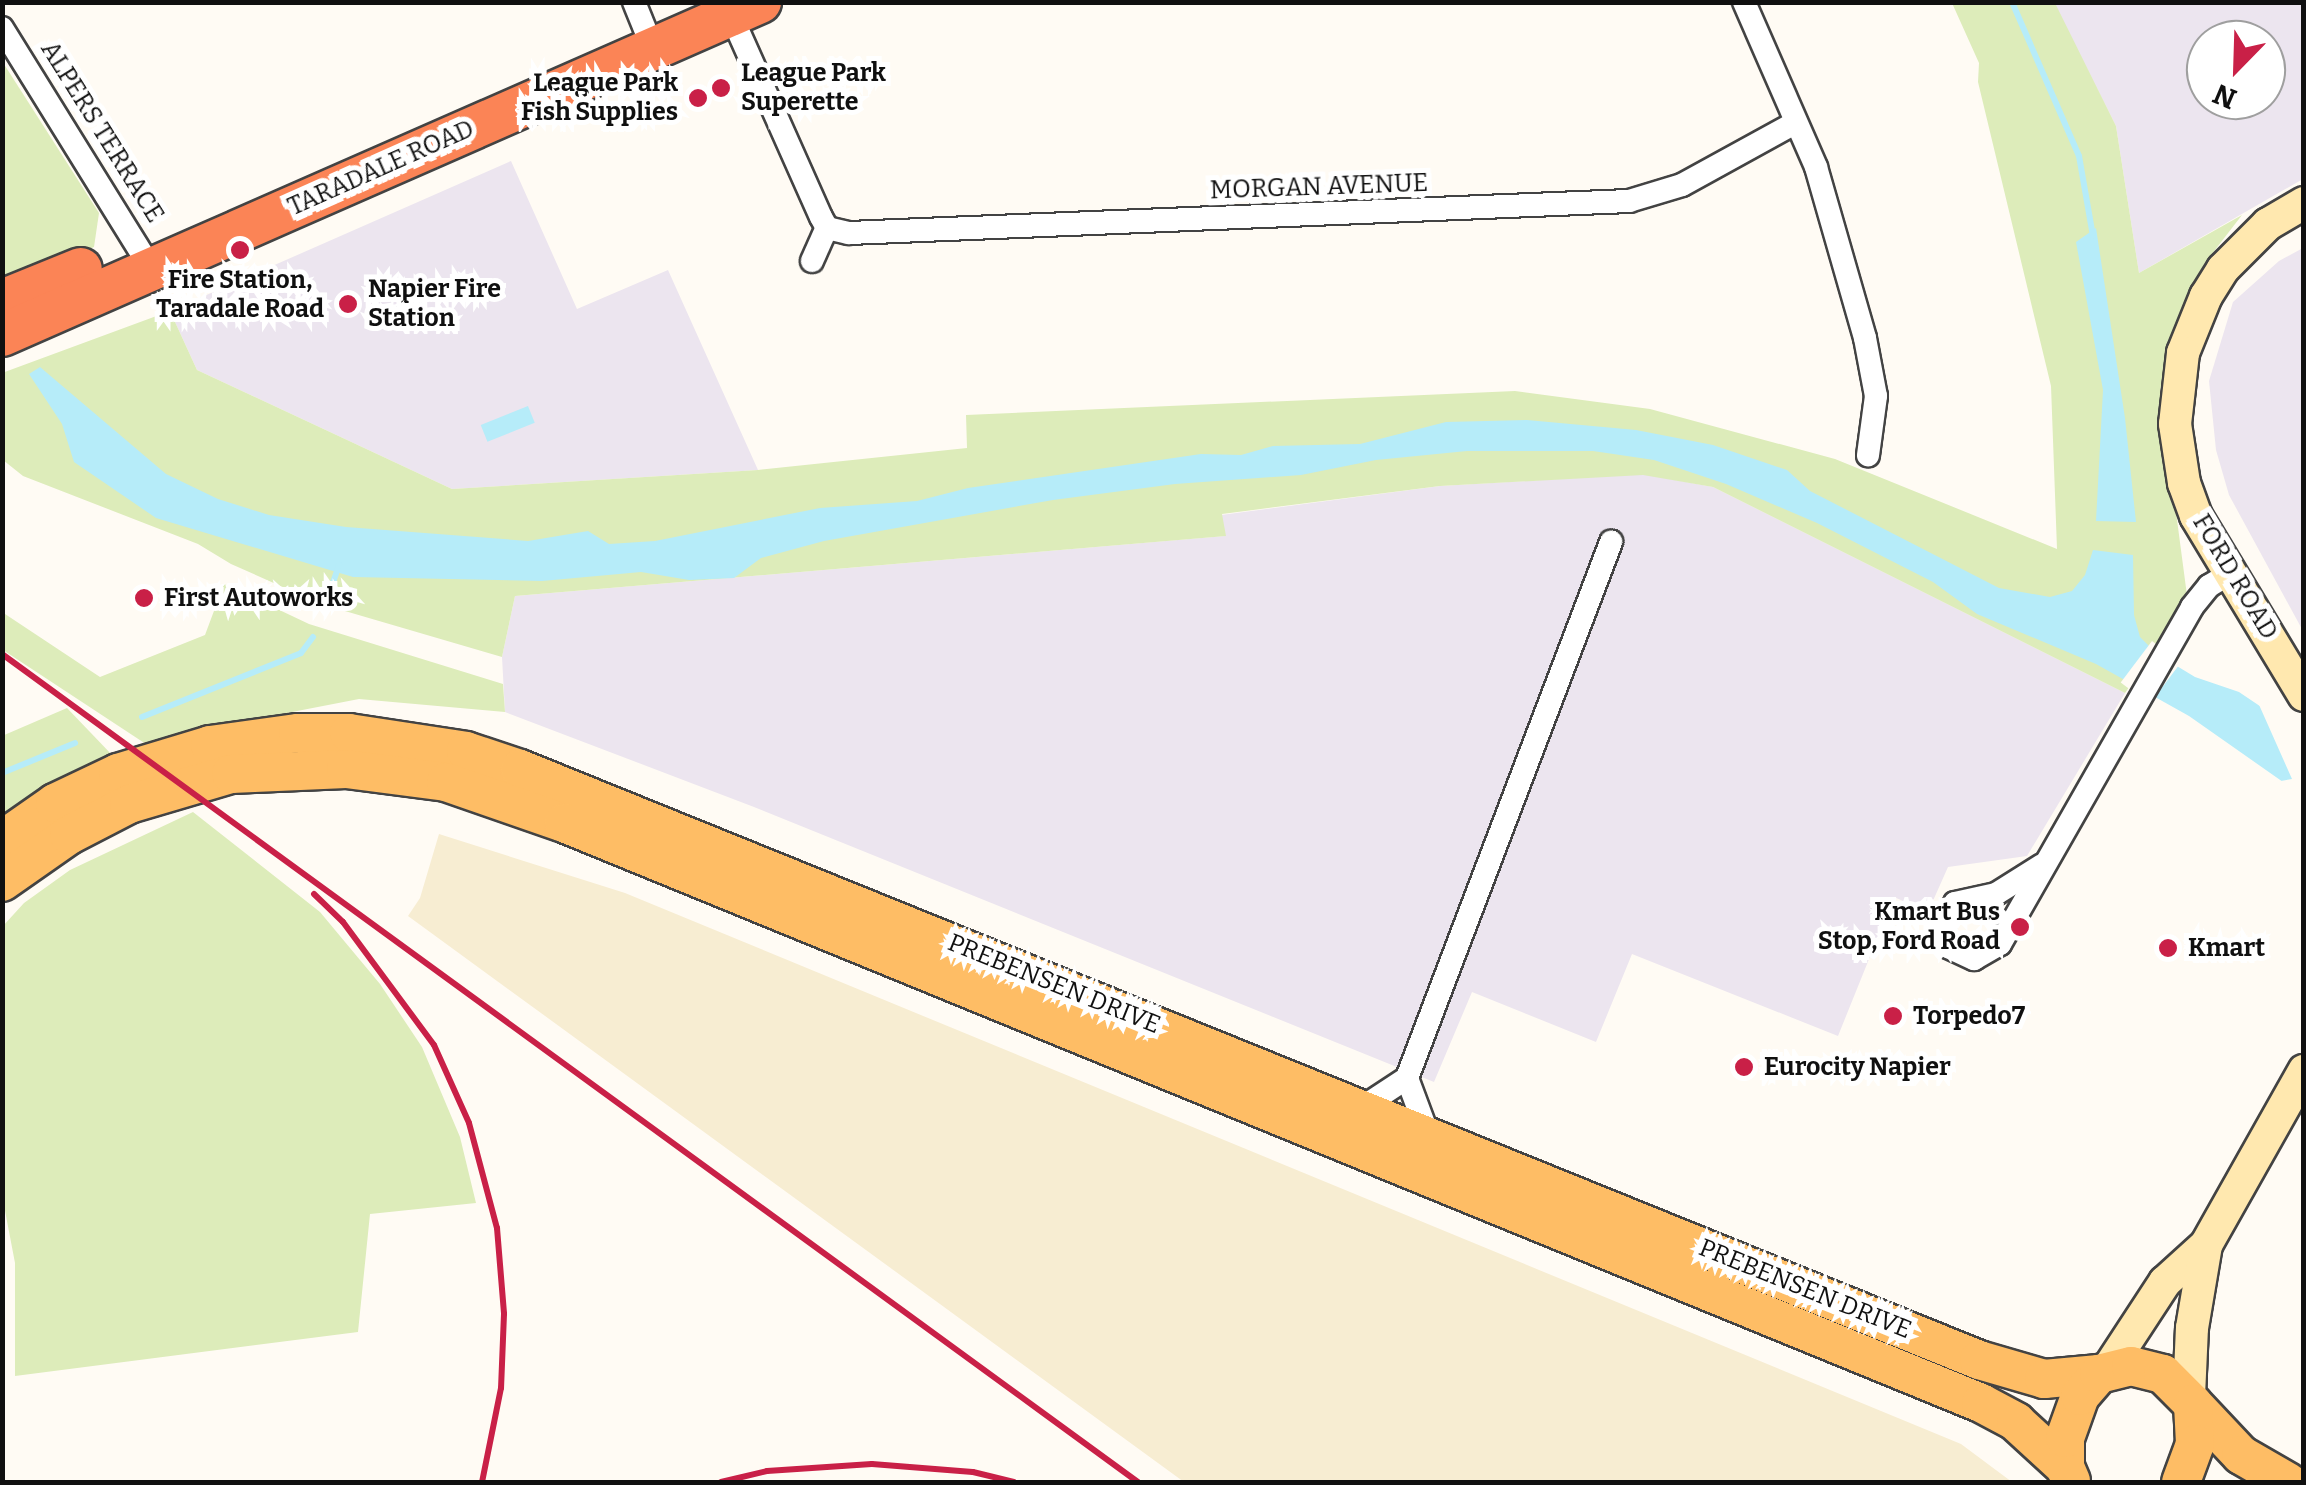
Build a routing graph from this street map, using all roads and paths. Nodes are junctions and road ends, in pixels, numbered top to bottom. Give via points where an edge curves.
1 (1744, 2) edge
2 (729, 6) edge
3 (644, 26) edge
4 (2, 28) edge
5 (1795, 123) junction
6 (2304, 204) edge
7 (827, 228) junction
8 (146, 256) junction
9 (812, 262) dead end
10 (2, 301) edge
11 (2, 335) edge
12 (1868, 455) dead end
13 (1612, 542) dead end
14 (2229, 574) junction
15 (2304, 695) edge
16 (2, 840) edge
17 (2042, 865) junction
18 (2, 882) edge
19 (1974, 898) junction
20 (2004, 934) junction
21 (2304, 1071) edge
22 (1407, 1078) junction
23 (1360, 1108) junction
24 (1429, 1137) junction
25 (2206, 1245) junction
26 (2104, 1372) junction
27 (2191, 1400) junction
28 (2070, 1478) edge
29 (2180, 1482) edge
30 (2288, 1482) edge

1 - 5 street
2 - 3 highway, TARADALE ROAD
2 - 7 street
3 - 8 highway, TARADALE ROAD
4 - 8 street, ALPERS TERRACE
5 - 7 street, MORGAN AVENUE via 1682,185 1629,201 849,233
5 - 12 street via 1816,167 1874,370 1876,424
6 - 14 street, FORD ROAD via 2268,224 2223,269 2183,354 2177,450 2196,516
7 - 9 street
8 - 10 highway, TARADALE ROAD
8 - 11 highway, TARADALE ROAD
13 - 22 street
14 - 15 street, FORD ROAD
14 - 17 street via 2209,586 2177,633
16 - 23 main road, PREBENSEN DRIVE via 55,803 174,753 298,733 427,742 520,769
17 - 19 street via 2016,885
17 - 20 street
18 - 28 main road, PREBENSEN DRIVE via 69,834 129,804 231,774 346,768 446,782 564,823 1981,1404 2016,1422
19 - 20 street via 2000,913
19 - 20 street via 1955,903 1944,918 1948,947 1964,958 1984,957
21 - 25 street
22 - 23 street
22 - 24 street
23 - 24 main road, PREBENSEN DRIVE
24 - 26 main road, PREBENSEN DRIVE via 1979,1360 2044,1379
25 - 26 street via 2165,1282
25 - 27 street via 2192,1328
26 - 27 main road, PREBENSEN DRIVE via 2153,1370
26 - 28 main road via 2080,1396 2068,1423
27 - 29 main road via 2195,1444
27 - 30 main road via 2242,1455

